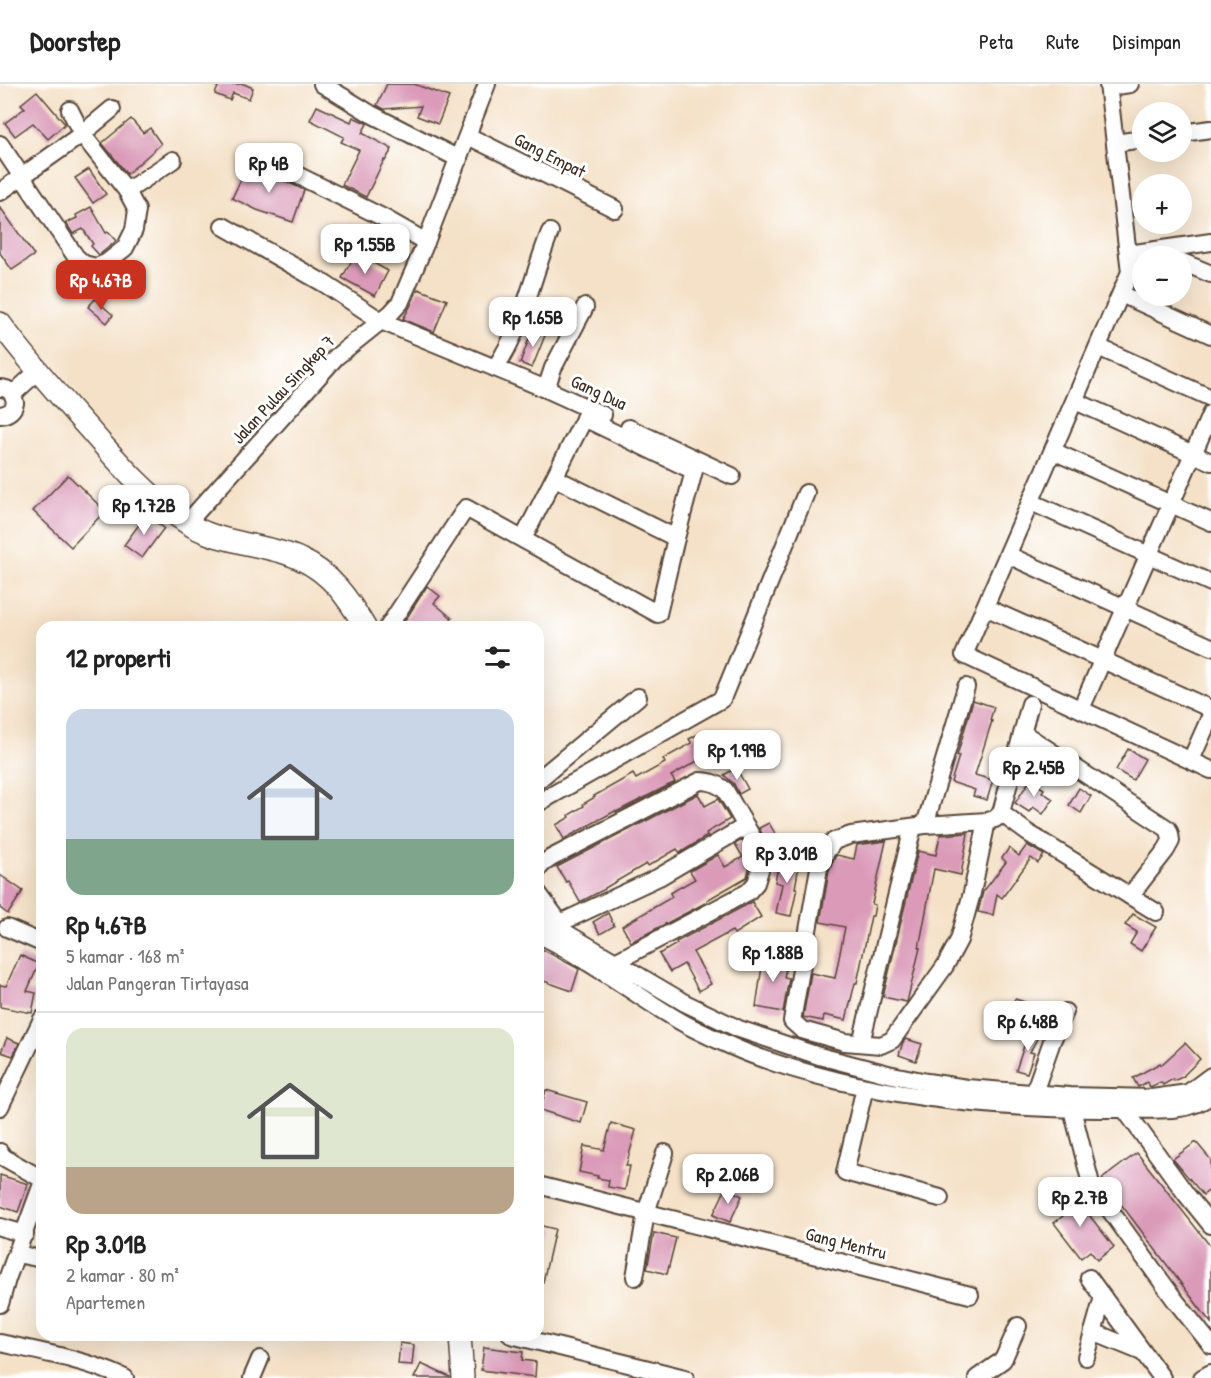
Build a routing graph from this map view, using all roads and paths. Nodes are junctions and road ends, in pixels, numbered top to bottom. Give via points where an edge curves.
1 (322, 84) edge
2 (487, 84) edge
3 (1130, 84) edge
4 (1108, 86) edge
5 (112, 109) dead end
6 (70, 110) dead end
7 (1211, 129) edge
8 (1192, 132) edge
9 (82, 134) junction
10 (468, 136) junction
11 (1132, 141) edge
12 (1115, 143) junction
13 (0, 144) edge
14 (459, 159) junction
15 (173, 160) dead end
16 (279, 165) dead end
17 (21, 176) junction
18 (0, 192) edge
19 (127, 192) junction
20 (615, 209) dead end
21 (223, 226) dead end
22 (550, 232) dead end
23 (426, 242) junction
24 (1211, 242) edge
25 (1192, 246) edge
26 (1128, 254) junction
27 (1132, 254) edge
28 (1192, 266) edge
29 (1211, 274) edge
30 (1121, 294) junction
31 (585, 308) dead end
32 (381, 321) junction
33 (0, 323) edge
34 (1211, 335) edge
35 (1098, 347) junction
36 (495, 368) junction
37 (38, 371) junction
38 (546, 389) junction
39 (7, 391) edge
40 (1211, 398) edge
41 (1075, 400) junction
42 (586, 413) junction
43 (1211, 413) edge
44 (0, 415) edge
45 (1053, 451) junction
46 (1193, 454) junction
47 (1211, 462) edge
48 (732, 476) dead end
49 (555, 478) junction
50 (806, 493) dead end
51 (1030, 502) junction
52 (1171, 504) junction
53 (1211, 522) edge
54 (187, 523) junction
55 (676, 538) junction
56 (523, 539) junction
57 (1008, 555) junction
58 (1149, 555) junction
59 (1211, 583) edge
60 (985, 607) junction
61 (1125, 609) junction
62 (361, 621) edge
63 (392, 621) edge
64 (1211, 647) edge
65 (1102, 660) junction
66 (966, 687) dead end
67 (638, 698) dead end
68 (1030, 704) dead end
69 (1081, 709) junction
70 (1211, 709) edge
71 (1211, 715) edge
72 (1023, 733) junction
73 (1191, 760) junction
74 (1211, 770) edge
75 (544, 775) edge
76 (544, 800) edge
77 (994, 817) junction
78 (746, 825) junction
79 (919, 826) junction
80 (544, 863) edge
81 (1130, 896) junction
82 (544, 911) edge
83 (1156, 912) dead end
84 (8, 928) dead end
85 (551, 931) edge
86 (36, 940) edge
87 (609, 967) junction
88 (694, 1008) junction
89 (1065, 1012) dead end
90 (687, 1024) junction
91 (36, 1032) edge
92 (853, 1043) junction
93 (806, 1052) junction
94 (841, 1062) junction
95 (801, 1071) junction
96 (1211, 1076) edge
97 (838, 1081) junction
98 (865, 1087) junction
99 (1038, 1101) junction
100 (1071, 1103) junction
101 (1120, 1103) junction
102 (1208, 1103) edge
103 (0, 1107) edge
104 (0, 1152) edge
105 (664, 1153) dead end
106 (36, 1176) edge
107 (544, 1187) edge
108 (940, 1198) dead end
109 (36, 1201) edge
110 (646, 1213) junction
111 (1211, 1225) edge
112 (0, 1227) edge
113 (24, 1234) junction
114 (17, 1254) junction
115 (36, 1258) edge
116 (635, 1277) dead end
117 (1089, 1278) dead end
118 (970, 1295) dead end
119 (1103, 1297) junction
120 (0, 1304) edge
121 (1018, 1326) dead end
122 (1093, 1332) junction
123 (460, 1341) edge
124 (534, 1341) edge
125 (0, 1343) edge
126 (1211, 1346) edge
127 (1144, 1353) junction
128 (1086, 1357) dead end
129 (260, 1359) dead end
130 (1211, 1373) edge
131 (125, 1378) edge
132 (252, 1378) edge
133 (463, 1378) edge
134 (685, 1378) edge
135 (977, 1378) edge
136 (1162, 1378) edge
137 (1202, 1378) edge

1 - 14 street
2 - 10 street, Jalan Pulau Singkep 7
3 - 4 street
4 - 12 street
5 - 9 street
6 - 9 street
7 - 8 street
9 - 17 street
9 - 19 street
10 - 14 street, Jalan Pulau Singkep 7
10 - 20 street, Gang Empat
11 - 12 street
12 - 26 street
13 - 17 street
14 - 23 street, Jalan Pulau Singkep 7
15 - 19 street
16 - 23 street
17 - 18 street
17 - 19 street via 76,257 96,267 125,248 134,230 137,210
21 - 32 street, Gang Dua
22 - 36 street via 518,324
23 - 32 street, Jalan Pulau Singkep 7 via 400,303
24 - 25 street
26 - 27 street
26 - 30 street via 1130,272
28 - 29 street
30 - 34 street
30 - 35 street
31 - 38 street
32 - 36 street, Gang Dua
32 - 54 street, Jalan Pulau Singkep 7 via 336,357
33 - 37 main road
35 - 40 street
35 - 41 street
36 - 38 street, Gang Dua
37 - 39 street
37 - 54 main road via 123,466
38 - 42 street, Gang Dua
39 - 44 street via 14,408
41 - 45 street
41 - 46 street
42 - 48 street, Gang Dua
42 - 49 street
42 - 55 street via 694,471
43 - 46 street
45 - 51 street
45 - 52 street
46 - 47 street
46 - 52 street
49 - 55 street
49 - 56 street
50 - 76 street via 722,699
51 - 57 street
51 - 58 street
52 - 53 street
52 - 58 street
54 - 62 main road via 208,534 299,558 335,583
55 - 56 street via 658,614
56 - 63 street via 466,508
57 - 60 street
57 - 61 street
58 - 59 street
58 - 61 street
60 - 65 street
60 - 69 street via 964,655
61 - 64 street
61 - 65 street
65 - 69 street
65 - 70 street
66 - 79 street
67 - 75 street
68 - 72 street
69 - 73 street
71 - 73 street
72 - 77 street
72 - 81 street via 1168,829 1171,841 1166,850
73 - 74 street
77 - 79 street
77 - 81 street via 1028,833
77 - 92 street via 959,940 945,966 892,1040 881,1045
78 - 80 street via 725,790 710,781 700,781
78 - 85 street via 659,877
78 - 87 street via 758,847 760,870 748,892
79 - 92 street
79 - 92 street via 834,841 819,868 792,1021 802,1030
81 - 83 street
82 - 85 street
84 - 86 street
85 - 87 street
87 - 88 street
87 - 90 street
88 - 90 street
88 - 93 street via 739,1029
89 - 99 street via 1037,1084
90 - 95 street via 733,1047
91 - 103 street
92 - 94 street
93 - 94 street
93 - 95 street
94 - 97 street
94 - 99 street
95 - 97 street
96 - 101 street via 1188,1093
97 - 98 street
98 - 99 street via 931,1099
98 - 108 street via 845,1172
99 - 100 street
100 - 101 street
100 - 126 street via 1090,1184
101 - 102 street via 1159,1110
101 - 111 street
104 - 106 street
105 - 110 street
107 - 110 street, Gang Mentru
109 - 113 street
110 - 116 street
110 - 118 street, Gang Mentru
112 - 113 street
113 - 114 street
114 - 115 street
114 - 120 street
117 - 119 street
119 - 122 street
119 - 127 street
121 - 135 street via 1003,1360
122 - 127 street
122 - 128 street
123 - 133 main road
124 - 134 street
125 - 131 street
127 - 136 street
129 - 132 street
130 - 137 street

